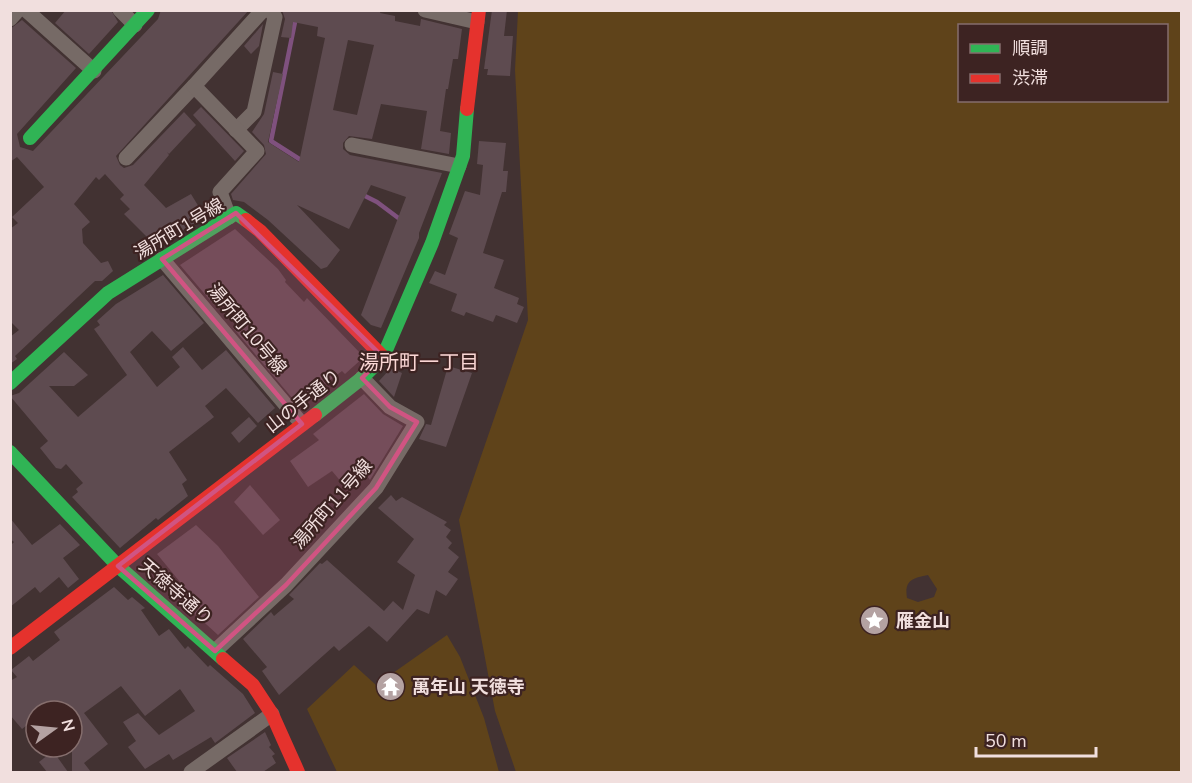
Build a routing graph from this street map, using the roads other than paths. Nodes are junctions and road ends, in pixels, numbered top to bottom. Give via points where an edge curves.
1 (18, 10) edge
2 (26, 10) edge
3 (120, 10) edge
4 (148, 10) edge
5 (263, 10) edge
6 (270, 10) edge
7 (425, 10) edge
8 (478, 16) edge
9 (10, 19) edge
10 (135, 25) junction
11 (94, 70) junction
12 (194, 86) junction
13 (236, 130) junction
14 (30, 138) dead end
15 (352, 145) dead end
16 (126, 159) dead end
17 (459, 166) junction
18 (229, 218) junction
19 (162, 259) junction
20 (383, 357) junction
21 (362, 378) junction
22 (10, 383) edge
23 (302, 424) junction
24 (10, 452) edge
25 (118, 566) junction
26 (10, 648) edge
27 (215, 651) junction
28 (272, 714) junction
29 (191, 772) edge
30 (298, 772) edge

1 - 9 street
2 - 11 street
3 - 10 street
4 - 10 street
5 - 12 street
6 - 13 street via 275,17 254,112
7 - 8 street
8 - 17 street, 山の手通り
10 - 11 street
11 - 14 street
12 - 13 street
12 - 16 street
13 - 18 street via 257,151 220,192
15 - 17 street
17 - 20 street, 山の手通り via 432,243
18 - 19 street, 湯所町1号線
18 - 20 street, 湯所町1号線 via 236,213 260,231
19 - 22 street, 湯所町1号線 via 108,293
19 - 23 street, 湯所町10号線
20 - 21 street, 山の手通り
21 - 23 street, 山の手通り
21 - 27 street, 湯所町11号線 via 390,407 417,422 376,488 286,585
23 - 25 street, 山の手通り
24 - 25 street, 天徳寺通り
25 - 26 street, 山の手通り
25 - 27 street, 天徳寺通り
27 - 28 street, 天徳寺通り via 254,685
28 - 29 street
28 - 30 street, 天徳寺通り

